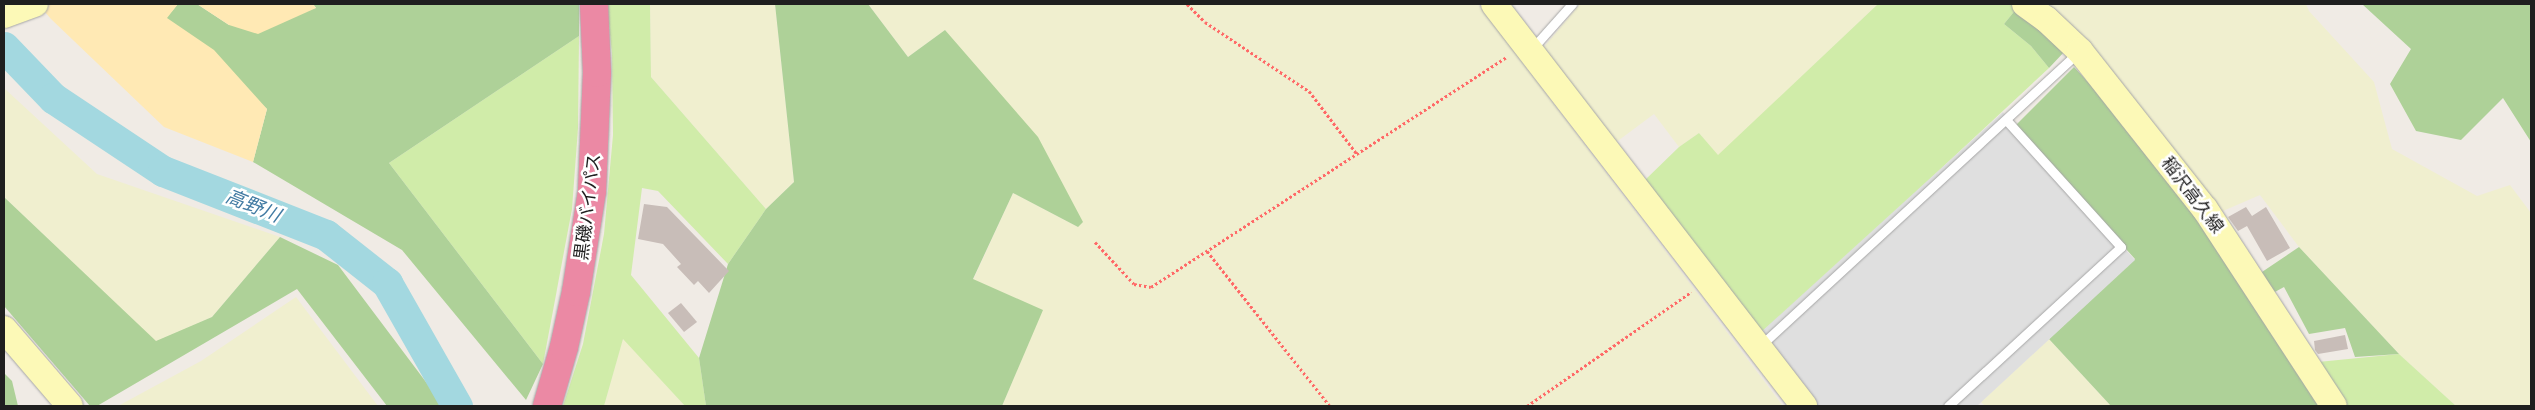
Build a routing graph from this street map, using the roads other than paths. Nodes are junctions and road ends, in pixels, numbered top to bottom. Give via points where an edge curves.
1 (1494, 4) edge
2 (1572, 4) edge
3 (2025, 4) edge
4 (597, 6) edge
5 (1527, 49) junction
6 (2080, 51) junction
7 (2006, 120) junction
8 (4, 329) edge
9 (1760, 346) junction
10 (70, 406) edge
11 (547, 406) edge
12 (1804, 406) edge
13 (1948, 406) edge
14 (2334, 406) edge

1 - 5 street
2 - 5 lane
3 - 6 street, 稲沢高久線
4 - 11 highway, 黒磯バイパス via 596,137 592,191 576,292
5 - 9 street
6 - 7 lane
6 - 14 street, 稲沢高久線 via 2205,209
7 - 9 lane
7 - 13 lane via 2121,247
8 - 10 street
9 - 12 street

